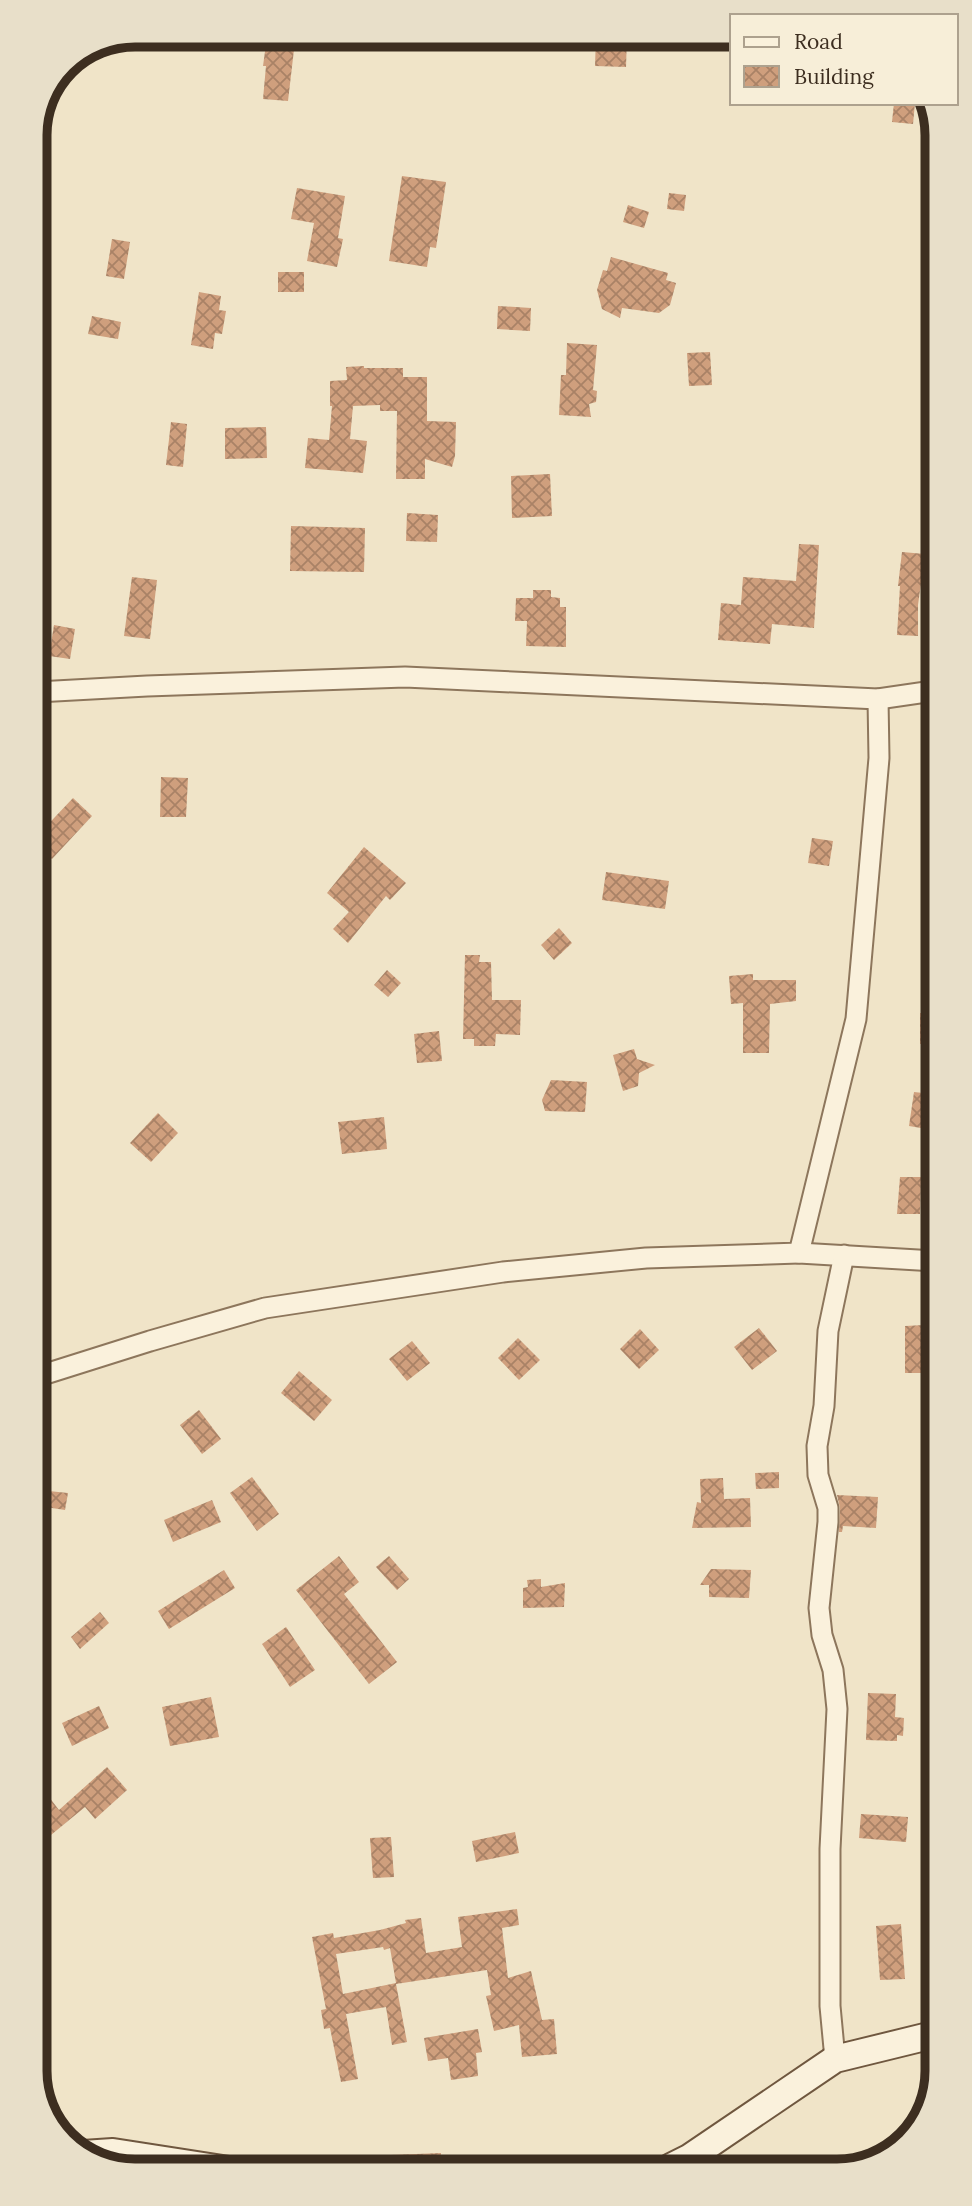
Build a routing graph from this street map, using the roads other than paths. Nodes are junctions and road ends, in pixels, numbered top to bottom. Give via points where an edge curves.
1 (47, 691) edge
2 (925, 692) edge
3 (878, 699) junction
4 (799, 1253) junction
5 (844, 1255) junction
6 (925, 1260) edge
7 (47, 1374) edge
8 (925, 2037) edge
9 (835, 2059) junction
10 (104, 2153) edge
11 (158, 2159) edge
12 (687, 2159) edge

1 - 3 street via 405,677
2 - 3 street
3 - 4 street via 879,758 856,1019
4 - 5 street
4 - 7 street via 646,1258 503,1272 265,1308
5 - 6 street
5 - 9 street via 828,1331 817,1446 818,1475 828,1508 819,1608 837,1709 830,1849 830,2006
8 - 9 street
9 - 12 street
10 - 11 street

